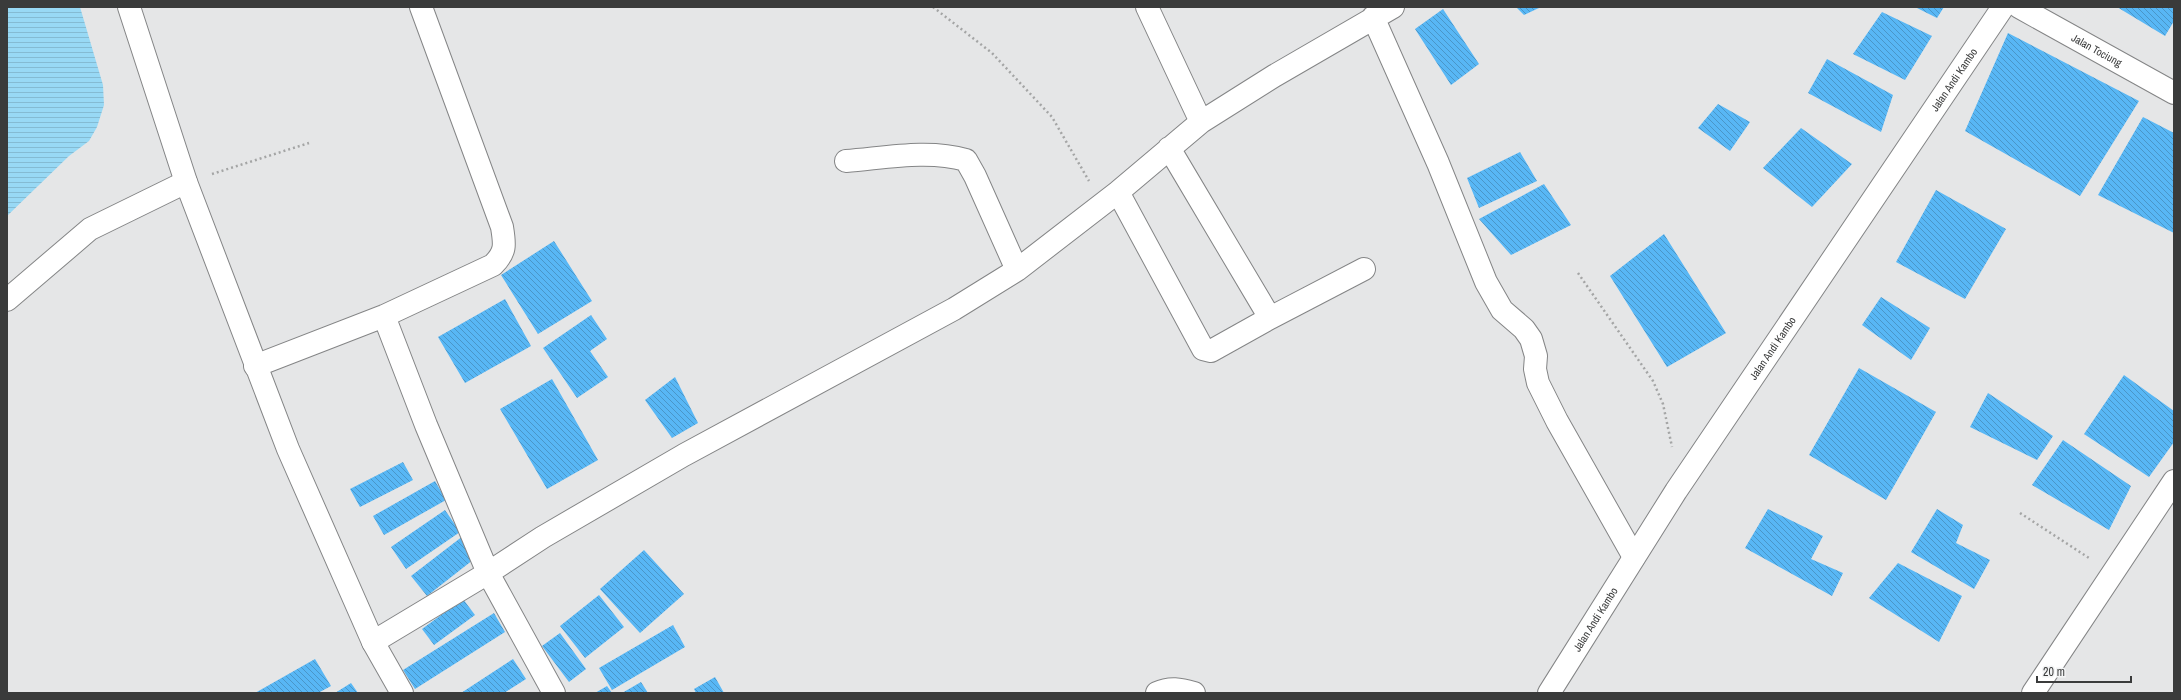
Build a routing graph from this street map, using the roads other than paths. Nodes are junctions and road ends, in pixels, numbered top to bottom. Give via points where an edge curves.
1 (129, 7) edge
2 (421, 7) edge
3 (1147, 7) edge
4 (1392, 7) edge
5 (2003, 7) edge
6 (2019, 7) edge
7 (1373, 18) junction
8 (2174, 93) edge
9 (1201, 122) junction
10 (1170, 148) junction
11 (846, 161) dead end
12 (186, 182) junction
13 (1110, 198) junction
14 (1364, 269) dead end
15 (1017, 270) junction
16 (7, 300) edge
17 (384, 316) junction
18 (1270, 318) junction
19 (255, 366) junction
20 (2174, 481) edge
21 (1634, 557) junction
22 (488, 573) junction
23 (373, 642) junction
24 (402, 693) edge
25 (554, 693) edge
26 (1157, 693) edge
27 (1194, 693) edge
28 (1549, 693) edge
29 (2033, 693) edge

1 - 12 street
2 - 17 street via 505,241 502,256 493,265
3 - 9 street
4 - 7 street
5 - 21 street, Jalan Andi Kambo
6 - 8 street, Jalan Tociung
7 - 9 street
7 - 21 street via 1438,163 1486,282 1502,310 1524,329 1531,339 1536,356 1538,383
9 - 10 street
10 - 13 street
10 - 18 street
11 - 15 street via 934,154 966,160
12 - 16 street via 90,229
12 - 19 street
13 - 15 street
13 - 18 street via 1202,350 1210,351
14 - 18 street
15 - 22 street via 954,309 684,455 543,537
17 - 19 street
17 - 22 street
19 - 23 street via 288,449
20 - 29 street
21 - 28 street, Jalan Andi Kambo
22 - 23 street
22 - 25 street
23 - 24 street
26 - 27 street via 1166,689 1181,689

